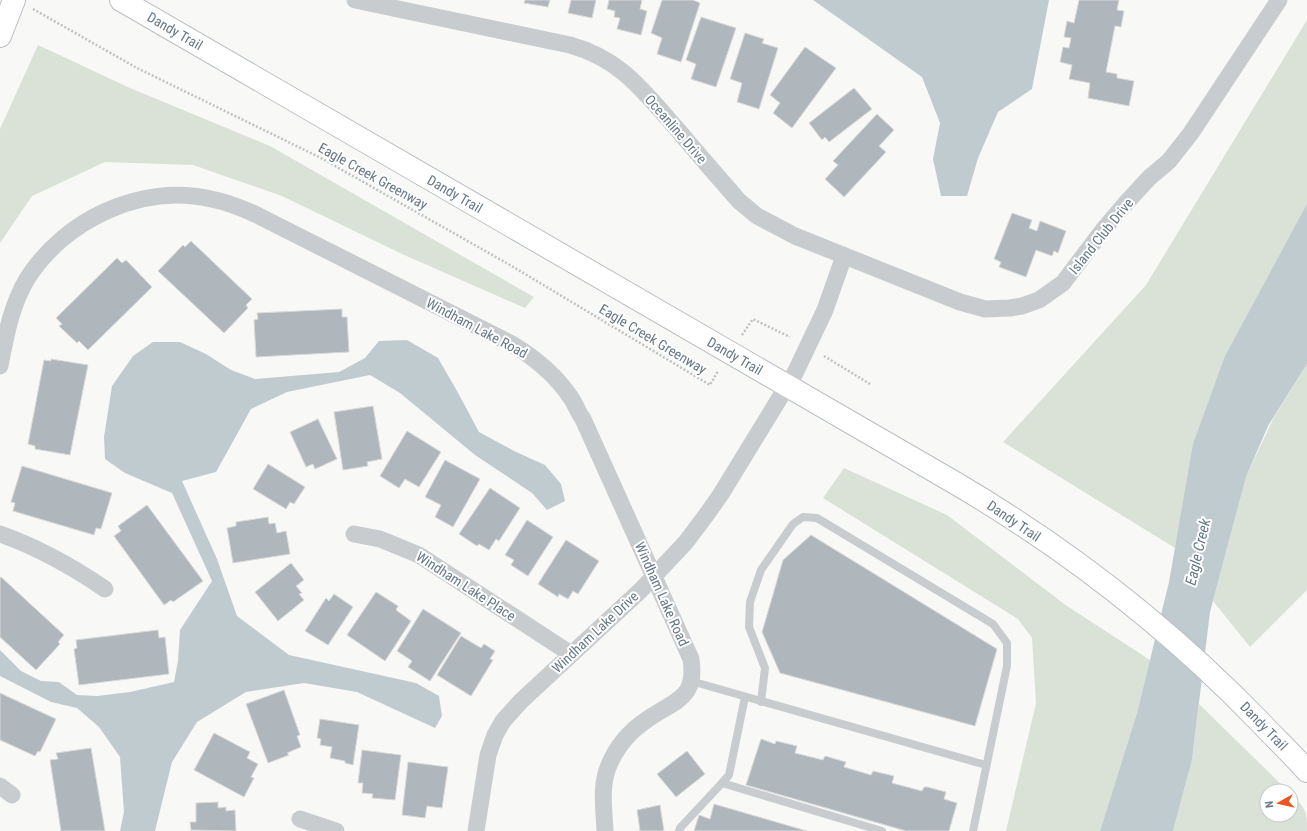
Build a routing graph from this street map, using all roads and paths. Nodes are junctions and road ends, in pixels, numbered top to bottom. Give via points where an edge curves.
1 (121, 0) edge
2 (356, 0) edge
3 (1278, 0) edge
4 (22, 4) edge
5 (0, 36) edge
6 (844, 256) junction
7 (808, 346) junction
8 (730, 353) junction
9 (0, 366) edge
10 (870, 384) dead end
11 (786, 386) junction
12 (0, 534) edge
13 (354, 534) dead end
14 (654, 577) junction
15 (105, 589) dead end
16 (571, 654) junction
17 (691, 681) junction
18 (745, 697) junction
19 (762, 702) junction
20 (986, 765) junction
21 (1307, 772) edge
22 (722, 783) junction
23 (300, 819) dead end
24 (336, 831) edge
25 (476, 831) edge
26 (605, 831) edge
27 (679, 831) edge
28 (882, 831) edge
29 (973, 831) edge

1 - 8 main road, Dandy Trail
2 - 6 street, Oceanline Drive via 570,45 603,58 618,67 638,85 748,209 779,229
3 - 6 street, Island Club Drive via 1179,150 1126,203 1066,280 1044,297 1010,308 974,307
4 - 5 main road
4 - 8 path, Eagle Creek Greenway via 137,68 321,158 510,265 710,385
6 - 7 street
7 - 8 path via 753,319
7 - 10 path
7 - 11 street
8 - 11 main road, Dandy Trail
9 - 14 street, Windham Lake Road via 10,318 26,281 44,256 83,223 119,206 158,197 210,198 239,207 521,349 560,382 583,419
11 - 14 street, Windham Lake Drive via 721,494 686,542
11 - 21 main road, Dandy Trail via 984,500 1118,593 1240,701
12 - 15 street via 66,564
13 - 16 street, Windham Lake Place via 380,539 418,555
14 - 16 street, Windham Lake Drive
14 - 17 street, Windham Lake Road via 691,658
16 - 25 street, Windham Lake Drive via 515,707 496,735 488,755
17 - 18 lane
17 - 26 street via 682,698 640,724 621,743 605,776
18 - 19 lane
18 - 22 lane via 729,775
19 - 20 lane
19 - 20 lane via 764,668 749,627 750,602 761,570 793,524 803,517 817,518 993,624 1007,643 1007,666
20 - 29 lane
22 - 27 lane
22 - 28 lane
23 - 24 street

